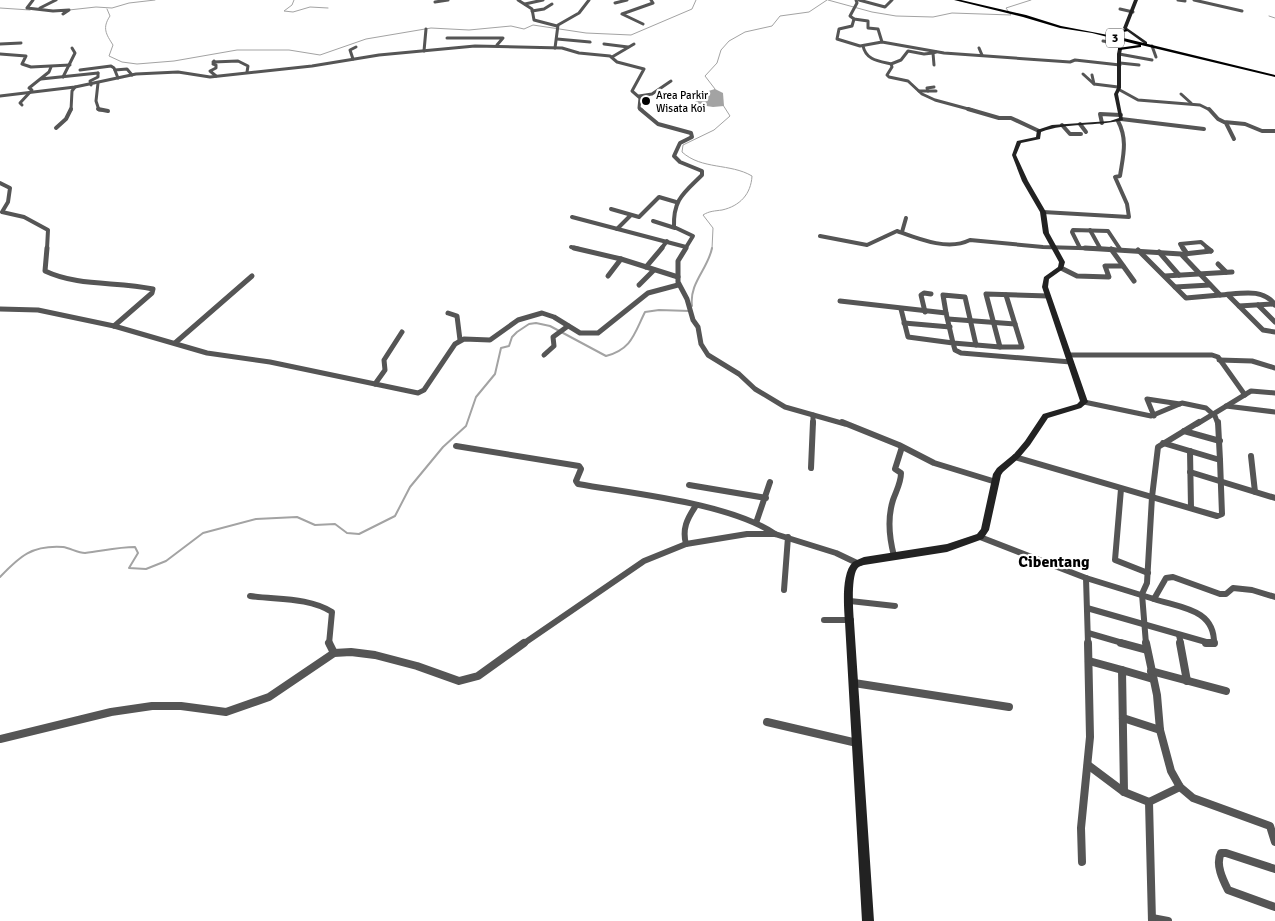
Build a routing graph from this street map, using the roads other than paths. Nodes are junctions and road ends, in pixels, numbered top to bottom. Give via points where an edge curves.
1 (33, 0) edge
2 (56, 0) edge
3 (448, 0) edge
4 (518, 0) edge
5 (543, 0) edge
6 (589, 0) edge
7 (627, 0) edge
8 (651, 0) edge
9 (857, 0) edge
10 (892, 0) edge
11 (956, 0) edge
12 (963, 0) edge
13 (1136, 0) edge
14 (1178, 0) edge
15 (1185, 1) dead end
16 (1204, 1) edge
17 (434, 2) dead end
18 (1194, 2) edge
19 (525, 4) junction
20 (552, 4) dead end
21 (616, 4) dead end
22 (976, 4) junction
23 (38, 9) junction
24 (1120, 9) dead end
25 (532, 11) junction
26 (1242, 11) dead end
27 (1133, 12) junction
28 (63, 14) dead end
29 (854, 19) junction
30 (643, 24) dead end
31 (557, 26) junction
32 (426, 29) dead end
33 (1126, 30) junction
34 (1109, 34) junction
35 (416, 35) dead end
36 (425, 35) junction
37 (475, 37) junction
38 (557, 39) junction
39 (1103, 41) dead end
40 (590, 42) dead end
41 (882, 42) junction
42 (21, 43) dead end
43 (0, 44) edge
44 (604, 44) dead end
45 (634, 44) dead end
46 (497, 45) junction
47 (1148, 45) junction
48 (407, 46) dead end
49 (475, 46) junction
50 (863, 46) junction
51 (1121, 46) junction
52 (356, 47) dead end
53 (628, 47) junction
54 (72, 48) dead end
55 (445, 48) junction
56 (555, 48) junction
57 (979, 48) dead end
58 (424, 51) junction
59 (407, 52) junction
60 (934, 52) junction
61 (0, 54) edge
62 (982, 56) junction
63 (612, 57) junction
64 (222, 59) dead end
65 (353, 59) junction
66 (213, 62) junction
67 (70, 64) junction
68 (891, 64) junction
69 (1120, 64) junction
70 (934, 65) dead end
71 (1139, 65) dead end
72 (51, 67) junction
73 (80, 70) dead end
74 (115, 70) junction
75 (247, 72) junction
76 (1083, 74) dead end
77 (132, 75) junction
78 (1092, 75) dead end
79 (1275, 75) edge
80 (216, 76) junction
81 (64, 78) junction
82 (118, 78) junction
83 (41, 79) junction
84 (671, 81) dead end
85 (98, 83) junction
86 (1094, 84) junction
87 (91, 85) junction
88 (934, 86) dead end
89 (75, 87) junction
90 (919, 91) junction
91 (928, 91) junction
92 (936, 91) dead end
93 (1117, 91) junction
94 (30, 92) junction
95 (1181, 94) dead end
96 (0, 96) edge
97 (639, 96) junction
98 (1190, 103) junction
99 (22, 105) dead end
100 (108, 112) dead end
101 (1120, 118) junction
102 (1226, 123) junction
103 (1080, 124) junction
104 (1062, 125) junction
105 (56, 128) dead end
106 (1204, 128) dead end
107 (1040, 131) junction
108 (1275, 131) edge
109 (1086, 132) dead end
110 (1081, 134) dead end
111 (1234, 139) dead end
112 (0, 183) edge
113 (676, 202) junction
114 (612, 209) dead end
115 (1043, 212) junction
116 (1, 213) edge
117 (631, 215) junction
118 (572, 217) dead end
119 (906, 218) dead end
120 (653, 221) dead end
121 (675, 228) junction
122 (617, 229) junction
123 (1090, 230) junction
124 (902, 232) junction
125 (820, 236) dead end
126 (667, 241) junction
127 (571, 247) dead end
128 (686, 247) junction
129 (1053, 247) junction
130 (1080, 248) junction
131 (1100, 248) junction
132 (1111, 249) junction
133 (1120, 249) junction
134 (1138, 250) junction
135 (1159, 252) junction
136 (1181, 254) junction
137 (1187, 254) junction
138 (621, 259) junction
139 (1218, 264) dead end
140 (1123, 266) junction
141 (646, 267) junction
142 (1061, 268) junction
143 (654, 270) junction
144 (1226, 272) junction
145 (1232, 272) dead end
146 (1200, 274) junction
147 (1179, 275) junction
148 (252, 276) dead end
149 (608, 276) dead end
150 (1164, 276) junction
151 (678, 277) junction
152 (1134, 281) dead end
153 (640, 285) dead end
154 (678, 285) junction
155 (1210, 285) junction
156 (1175, 287) junction
157 (931, 294) dead end
158 (1006, 294) junction
159 (1220, 295) junction
160 (1228, 295) junction
161 (1048, 296) junction
162 (840, 301) dead end
163 (1274, 304) edge
164 (1258, 305) junction
165 (1239, 306) junction
166 (0, 309) edge
167 (901, 309) junction
168 (925, 312) junction
169 (448, 313) dead end
170 (946, 313) junction
171 (948, 319) junction
172 (972, 321) junction
173 (993, 322) junction
174 (1275, 322) edge
175 (904, 323) junction
176 (1015, 324) junction
177 (114, 326) junction
178 (568, 326) junction
179 (950, 327) junction
180 (402, 332) dead end
181 (1275, 332) edge
182 (460, 340) junction
183 (175, 343) junction
184 (953, 343) junction
185 (976, 345) junction
186 (1000, 347) junction
187 (544, 355) dead end
188 (1070, 358) junction
189 (1219, 360) junction
190 (1275, 368) edge
191 (375, 384) junction
192 (1275, 393) edge
193 (1245, 395) junction
194 (1084, 402) junction
195 (1180, 404) junction
196 (1226, 406) junction
197 (1275, 412) edge
198 (1213, 414) junction
199 (813, 415) junction
200 (1154, 416) junction
201 (1184, 431) junction
202 (1220, 441) junction
203 (1164, 443) junction
204 (456, 446) dead end
205 (902, 447) junction
206 (1190, 451) junction
207 (1252, 456) dead end
208 (1015, 457) junction
209 (1220, 460) junction
210 (811, 468) dead end
211 (1190, 472) junction
212 (1221, 481) junction
213 (770, 482) dead end
214 (996, 482) junction
215 (689, 485) dead end
216 (1121, 489) junction
217 (1255, 492) junction
218 (1152, 497) junction
219 (766, 498) junction
220 (1275, 498) edge
221 (695, 507) junction
222 (1191, 508) junction
223 (756, 523) junction
224 (775, 534) junction
225 (788, 537) junction
226 (980, 537) junction
227 (686, 544) junction
228 (894, 556) junction
229 (857, 563) junction
230 (1148, 573) junction
231 (1086, 578) junction
232 (784, 590) dead end
233 (1142, 594) junction
234 (250, 596) dead end
235 (1275, 597) edge
236 (1154, 599) junction
237 (850, 601) junction
238 (896, 606) dead end
239 (1087, 608) junction
240 (824, 620) dead end
241 (851, 620) junction
242 (1145, 625) junction
243 (1088, 633) junction
244 (1179, 635) junction
245 (1147, 650) junction
246 (334, 653) junction
247 (1089, 661) junction
248 (1122, 670) junction
249 (1152, 675) junction
250 (1187, 681) junction
251 (854, 683) junction
252 (1226, 691) dead end
253 (1009, 707) dead end
254 (1123, 718) junction
255 (767, 722) dead end
256 (1160, 730) junction
257 (0, 739) edge
258 (857, 742) junction
259 (1088, 765) junction
260 (1180, 787) junction
261 (1124, 792) junction
262 (1149, 802) junction
263 (1273, 826) edge
264 (1275, 842) edge
265 (1082, 862) dead end
266 (1275, 869) edge
267 (1275, 907) edge
268 (1152, 919) edge
269 (868, 921) edge
270 (1168, 921) edge

1 - 23 street via 26,8
2 - 23 street
3 - 17 street
4 - 19 street
5 - 19 street
6 - 31 street via 579,13
7 - 21 street
8 - 30 street via 653,3 622,14
9 - 10 street via 885,7
9 - 29 street via 850,15
11 - 22 main road, 3
12 - 22 main road, 3
13 - 27 street
14 - 15 street
16 - 18 street
16 - 26 street via 1231,11
19 - 25 street
20 - 25 street
22 - 34 main road, 3
22 - 51 main road, 3
23 - 28 street via 69,10
24 - 27 street
25 - 31 street via 534,20
27 - 33 street
29 - 41 street via 868,21 868,28 878,30
29 - 50 street via 852,26 839,28 836,38
31 - 38 street
32 - 36 street
33 - 34 main road
33 - 47 street
34 - 47 main road, 3
35 - 36 street
36 - 58 street
37 - 46 street via 504,38
37 - 49 street via 472,42
37 - 55 street via 448,37
38 - 40 street
38 - 56 street
39 - 51 street
41 - 50 street
41 - 60 street
42 - 43 street
44 - 53 street
45 - 53 street
46 - 49 street
46 - 56 street
47 - 51 main road
47 - 51 main road, 3
47 - 51 street via 1154,58
47 - 79 main road, 3
48 - 59 street
49 - 55 street
50 - 68 street via 872,60
51 - 69 street
52 - 65 street via 350,50
53 - 63 street
54 - 67 street via 75,53
55 - 58 street
56 - 63 street
57 - 62 street
58 - 59 street
59 - 65 street
60 - 62 street
60 - 68 street via 908,51 901,60
60 - 70 street
61 - 72 street via 26,55 22,64
62 - 69 street
63 - 97 street via 616,62 644,69 632,91
64 - 66 street
65 - 75 street
66 - 75 street via 238,61 248,66
66 - 80 street via 216,68 210,71
67 - 72 street
67 - 81 street
68 - 90 street via 888,76 908,81
69 - 71 street
69 - 93 street
72 - 83 street
73 - 74 street via 109,66
74 - 77 street via 127,69
74 - 82 street
75 - 80 street
76 - 86 street
77 - 80 street via 178,72
77 - 82 street
78 - 86 street
81 - 83 street
81 - 87 street via 99,73 90,81
82 - 85 street
83 - 94 street via 29,88
84 - 97 street via 652,94
85 - 87 street
85 - 100 street via 96,108
86 - 93 street
87 - 89 street
88 - 91 street via 927,88
89 - 94 street
89 - 105 street via 72,91 73,109
90 - 91 street
90 - 107 street via 935,100 999,118 1013,118
91 - 92 street
93 - 98 street via 1137,100
93 - 101 street
94 - 96 street
94 - 99 street via 20,103
95 - 98 street
97 - 113 street via 639,108 655,122 692,134 680,143 674,156 680,163 700,168 702,174
98 - 102 street via 1204,106
101 - 103 street
101 - 106 street
101 - 115 street via 1126,150 1120,176 1115,177 1130,217
102 - 108 street via 1245,124 1264,132
102 - 111 street
103 - 104 street
103 - 109 street
104 - 107 street
104 - 110 street via 1070,134
107 - 115 street via 1038,138 1019,143 1014,157
112 - 116 street via 10,188 8,202
113 - 117 street via 659,197 640,216
113 - 121 street via 672,212
114 - 117 street
115 - 129 street via 1046,233
116 - 177 street via 24,217 48,230 49,243 43,264 50,274 153,289 152,294
117 - 122 street
118 - 122 street
119 - 124 street
120 - 121 street
121 - 128 street via 693,236
122 - 126 street
123 - 130 street via 1072,230
123 - 131 street
123 - 133 street via 1108,231
124 - 125 street via 892,233 867,245
124 - 129 street via 946,244 960,245 970,240
126 - 128 street
126 - 141 street
127 - 138 street
128 - 151 street via 678,261
129 - 130 street
129 - 142 street via 1062,262
130 - 131 street
131 - 132 street
132 - 133 street
132 - 140 street
133 - 134 street
134 - 135 street
134 - 150 street via 1157,273
135 - 136 street
135 - 147 street
136 - 137 street
136 - 146 street
137 - 137 street via 1211,252 1211,251 1201,242 1180,244
138 - 141 street
138 - 149 street
139 - 144 street
140 - 142 street via 1105,266 1109,277 1077,276
140 - 152 street
141 - 143 street
142 - 161 street via 1046,278
143 - 151 street
143 - 153 street
144 - 145 street
144 - 146 street
146 - 147 street
146 - 155 street
147 - 150 street
148 - 183 street
150 - 156 street
151 - 154 street
154 - 178 street via 644,296 598,334 582,334
154 - 199 street via 687,299 701,344 708,355 739,374 771,400
155 - 156 street
155 - 159 street
156 - 159 street via 1186,298
157 - 168 street via 922,294
158 - 161 street
158 - 173 street via 985,295
158 - 176 street
159 - 160 street
160 - 163 street via 1262,293
160 - 165 street
161 - 188 street
162 - 167 street
163 - 164 street
164 - 165 street
164 - 174 street
165 - 181 street via 1263,330
166 - 177 street via 38,310
167 - 168 street
167 - 175 street
168 - 170 street
169 - 182 street via 457,316
170 - 171 street
170 - 172 street via 943,295 965,297
171 - 172 street
171 - 179 street
172 - 173 street
172 - 185 street
173 - 176 street
173 - 186 street
175 - 179 street
175 - 184 street via 908,337
176 - 186 street via 1022,347
177 - 183 street
178 - 182 street via 548,314 535,314 518,320 490,340
178 - 187 street via 552,337 554,346
179 - 184 street
180 - 191 street via 384,360 385,370
182 - 191 street via 422,392
183 - 191 street via 212,354 270,362
184 - 185 street
184 - 188 street via 961,354
185 - 186 street
188 - 189 street via 1212,355
188 - 194 street
189 - 190 street via 1252,361
189 - 193 street
192 - 193 street via 1252,391
193 - 196 street
194 - 200 street
194 - 208 street via 1042,419 1032,438
195 - 198 street via 1201,406
195 - 200 street
195 - 200 street via 1147,399
196 - 197 street
196 - 198 street
198 - 201 street
198 - 202 street via 1218,423
199 - 205 street via 841,422
199 - 210 street
201 - 202 street
201 - 203 street
202 - 209 street
203 - 206 street
203 - 218 street via 1156,450
204 - 221 street via 579,466 578,484
205 - 214 street via 934,463
205 - 228 street via 895,469 902,477 887,528
206 - 209 street
206 - 211 street
207 - 217 street
208 - 214 street via 1000,470
208 - 216 street
209 - 212 street
211 - 212 street
211 - 222 street
212 - 217 street
212 - 222 street via 1222,514 1217,516
213 - 219 street
214 - 226 street via 985,530
215 - 219 street
216 - 218 street
216 - 230 street via 1115,560
217 - 220 street
218 - 222 street
218 - 230 street
219 - 223 street
221 - 223 street
221 - 227 street via 684,526
223 - 224 street
224 - 225 street
224 - 227 street via 747,534
225 - 229 street
225 - 232 street
226 - 228 street via 947,548
226 - 231 street
227 - 246 street via 644,561 478,676 469,679 460,680 375,655
228 - 229 street
229 - 237 street via 851,576
230 - 233 street
231 - 233 street
231 - 239 street
233 - 236 street
233 - 242 street
234 - 246 street via 326,607 332,612 329,643
235 - 236 street via 1241,588 1220,594 1173,577 1166,578
236 - 244 street via 1208,618 1215,640 1210,644
237 - 238 street
237 - 241 street
239 - 242 street
239 - 243 street
240 - 241 street
241 - 251 street
242 - 244 street
242 - 245 street
243 - 245 street
243 - 247 street
244 - 250 street
245 - 249 street
246 - 257 street via 268,697 226,712 165,705 144,706
247 - 248 street
247 - 259 street
248 - 249 street
248 - 254 street
249 - 250 street
249 - 256 street
250 - 252 street
251 - 253 street
251 - 258 street
254 - 256 street
254 - 261 street
255 - 258 street
256 - 260 street via 1171,771
258 - 269 street
259 - 261 street
259 - 265 street via 1081,828
260 - 262 street
260 - 263 street via 1193,798
261 - 262 street
262 - 268 street
263 - 264 street
266 - 267 street via 1226,852 1219,856 1221,876 1228,890
268 - 270 street

